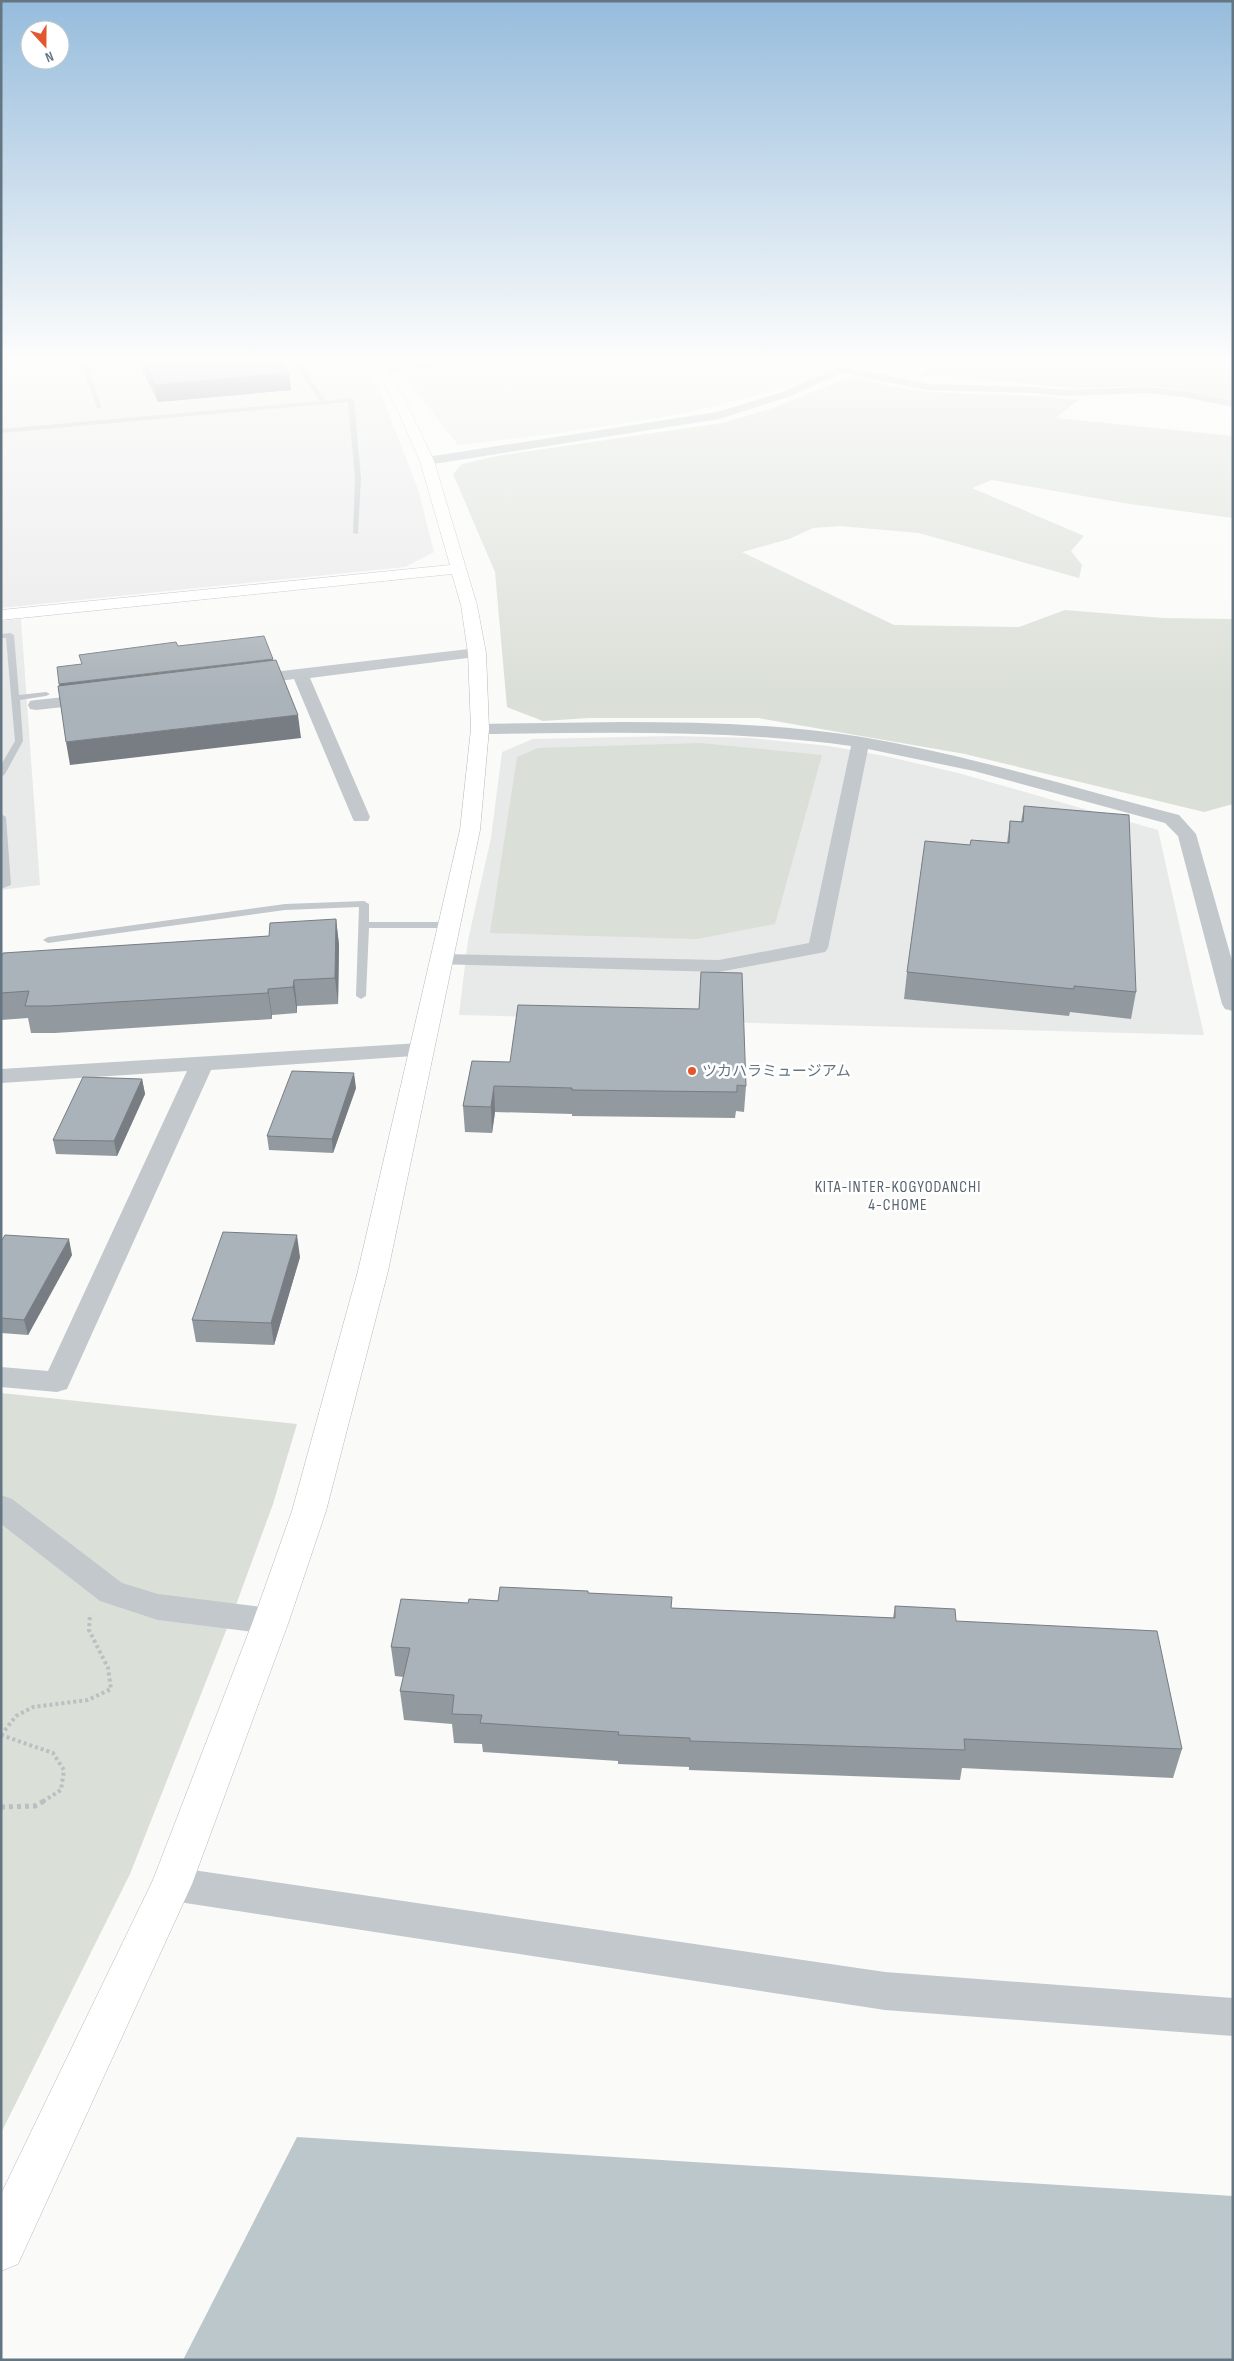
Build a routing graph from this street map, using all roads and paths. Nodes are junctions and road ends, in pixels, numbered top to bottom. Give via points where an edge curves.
1 (357, 471) edge
2 (430, 471) edge
3 (356, 533) dead end
4 (459, 569) junction
5 (1, 615) edge
6 (1, 636) edge
7 (477, 653) junction
8 (300, 674) junction
9 (231, 682) edge
10 (114, 696) edge
11 (14, 698) junction
12 (41, 700) joint
13 (480, 729) junction
14 (861, 742) junction
15 (1, 774) edge
16 (1, 817) edge
17 (361, 817) dead end
18 (1, 886) edge
19 (364, 925) junction
20 (447, 925) junction
21 (48, 940) dead end
22 (442, 960) junction
23 (360, 996) dead end
24 (1233, 1004) edge
25 (420, 1050) junction
26 (203, 1062) junction
27 (1, 1076) edge
28 (1, 1376) edge
29 (1, 1507) edge
30 (110, 1592) junction
31 (271, 1621) junction
32 (1, 1735) edge
33 (1, 1807) edge
34 (172, 1884) junction
35 (1233, 2017) edge
36 (1, 2247) edge

1 - 3 lane
2 - 4 street
4 - 5 street
4 - 7 street
6 - 11 lane via 10,635
7 - 8 street
7 - 13 street
8 - 9 street
8 - 17 street
10 - 12 street
11 - 12 lane
11 - 15 lane via 19,741
13 - 14 street via 705,728 806,734
13 - 20 street via 470,830
14 - 22 street via 818,948 719,966
14 - 24 street via 932,756 1172,819 1187,834
16 - 18 lane via 6,885
19 - 20 lane
19 - 21 lane via 364,904 304,906
19 - 23 lane
20 - 22 street
22 - 25 street
25 - 26 street
25 - 31 street via 374,1271 309,1511
26 - 27 street
26 - 28 street via 57,1382
29 - 30 street
30 - 31 street via 158,1607
30 - 32 path via 91,1611 89,1630 108,1668 111,1688 100,1698 77,1703 43,1703 21,1712
31 - 34 street
32 - 33 path via 53,1753 64,1770 61,1790 35,1806
34 - 35 street via 885,1991
34 - 36 street

